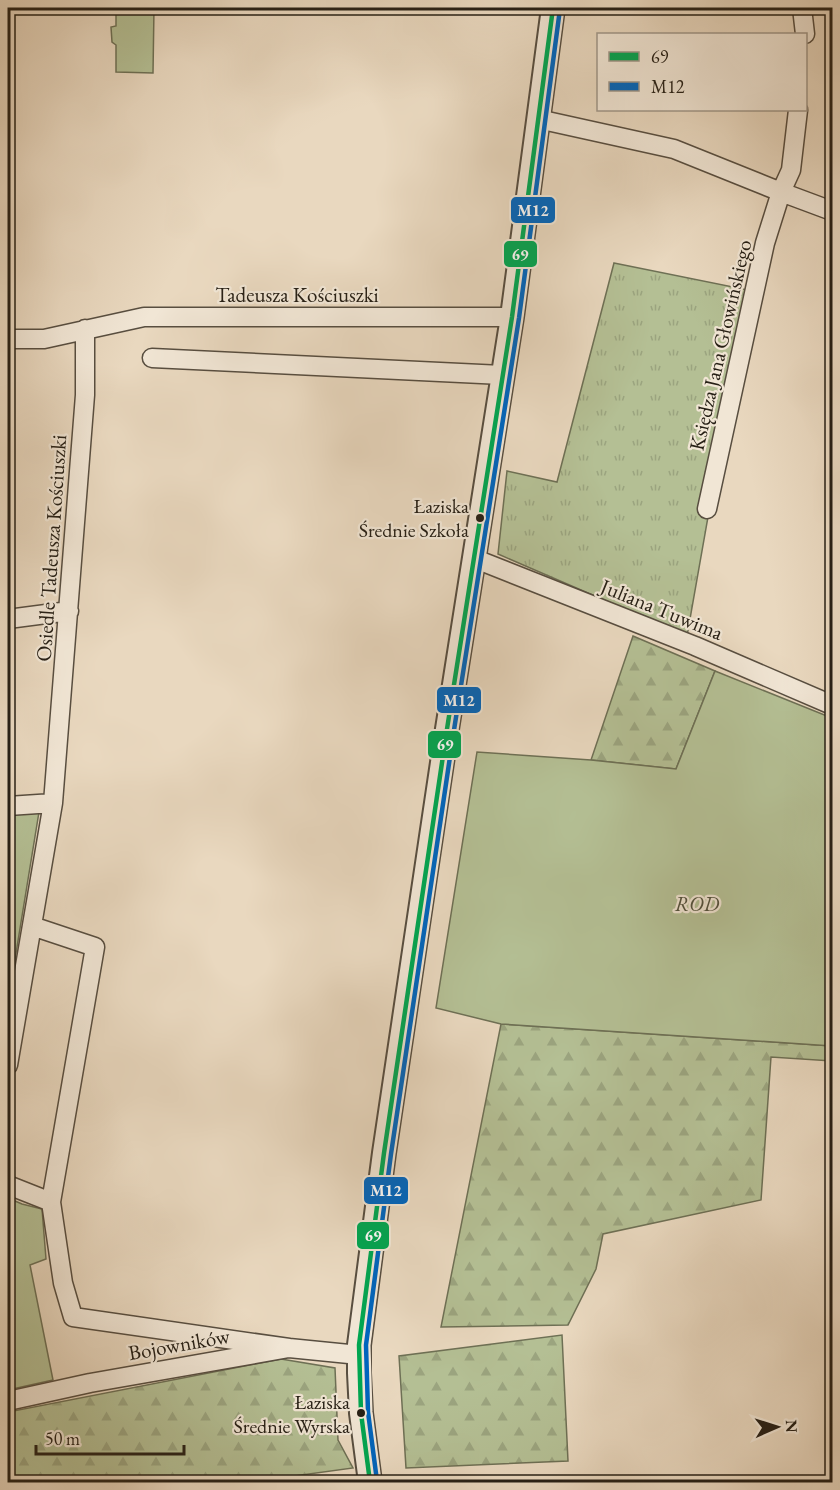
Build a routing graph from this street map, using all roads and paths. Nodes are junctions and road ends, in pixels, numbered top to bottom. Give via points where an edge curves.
1 (554, 8) edge
2 (802, 8) edge
3 (805, 33) edge
4 (798, 111) edge
5 (538, 120) junction
6 (781, 192) junction
7 (832, 211) edge
8 (512, 317) junction
9 (85, 329) junction
10 (8, 339) edge
11 (152, 358) dead end
12 (502, 375) junction
13 (707, 509) dead end
14 (473, 558) junction
15 (69, 610) junction
16 (8, 619) edge
17 (832, 705) edge
18 (53, 803) junction
19 (8, 806) edge
20 (32, 926) junction
21 (8, 1065) edge
22 (8, 1185) edge
23 (51, 1202) junction
24 (289, 1348) junction
25 (359, 1355) junction
26 (8, 1401) edge
27 (370, 1482) edge

1 - 5 street
2 - 3 street
4 - 6 street, Księdza Jana Głowińskiego via 791,170
5 - 6 street via 674,149
5 - 8 street
6 - 7 street
6 - 13 street, Księdza Jana Głowińskiego via 763,254
8 - 9 street, Tadeusza Kościuszki via 144,317
8 - 12 street
9 - 10 street via 44,339
9 - 15 street, Osiedle Tadeusza Kościuszki via 85,395
11 - 12 street
12 - 14 street
14 - 17 street, Juliana Tuwima
14 - 25 street via 386,1141
15 - 16 street
15 - 18 street, Osiedle Tadeusza Kościuszki
18 - 19 street
18 - 20 street, Osiedle Tadeusza Kościuszki
20 - 21 street, Osiedle Tadeusza Kościuszki
20 - 23 street via 95,947
22 - 23 street
23 - 24 street via 63,1283 73,1317
24 - 25 street, Bojowników
24 - 26 street, Bojowników
25 - 27 street via 361,1413

